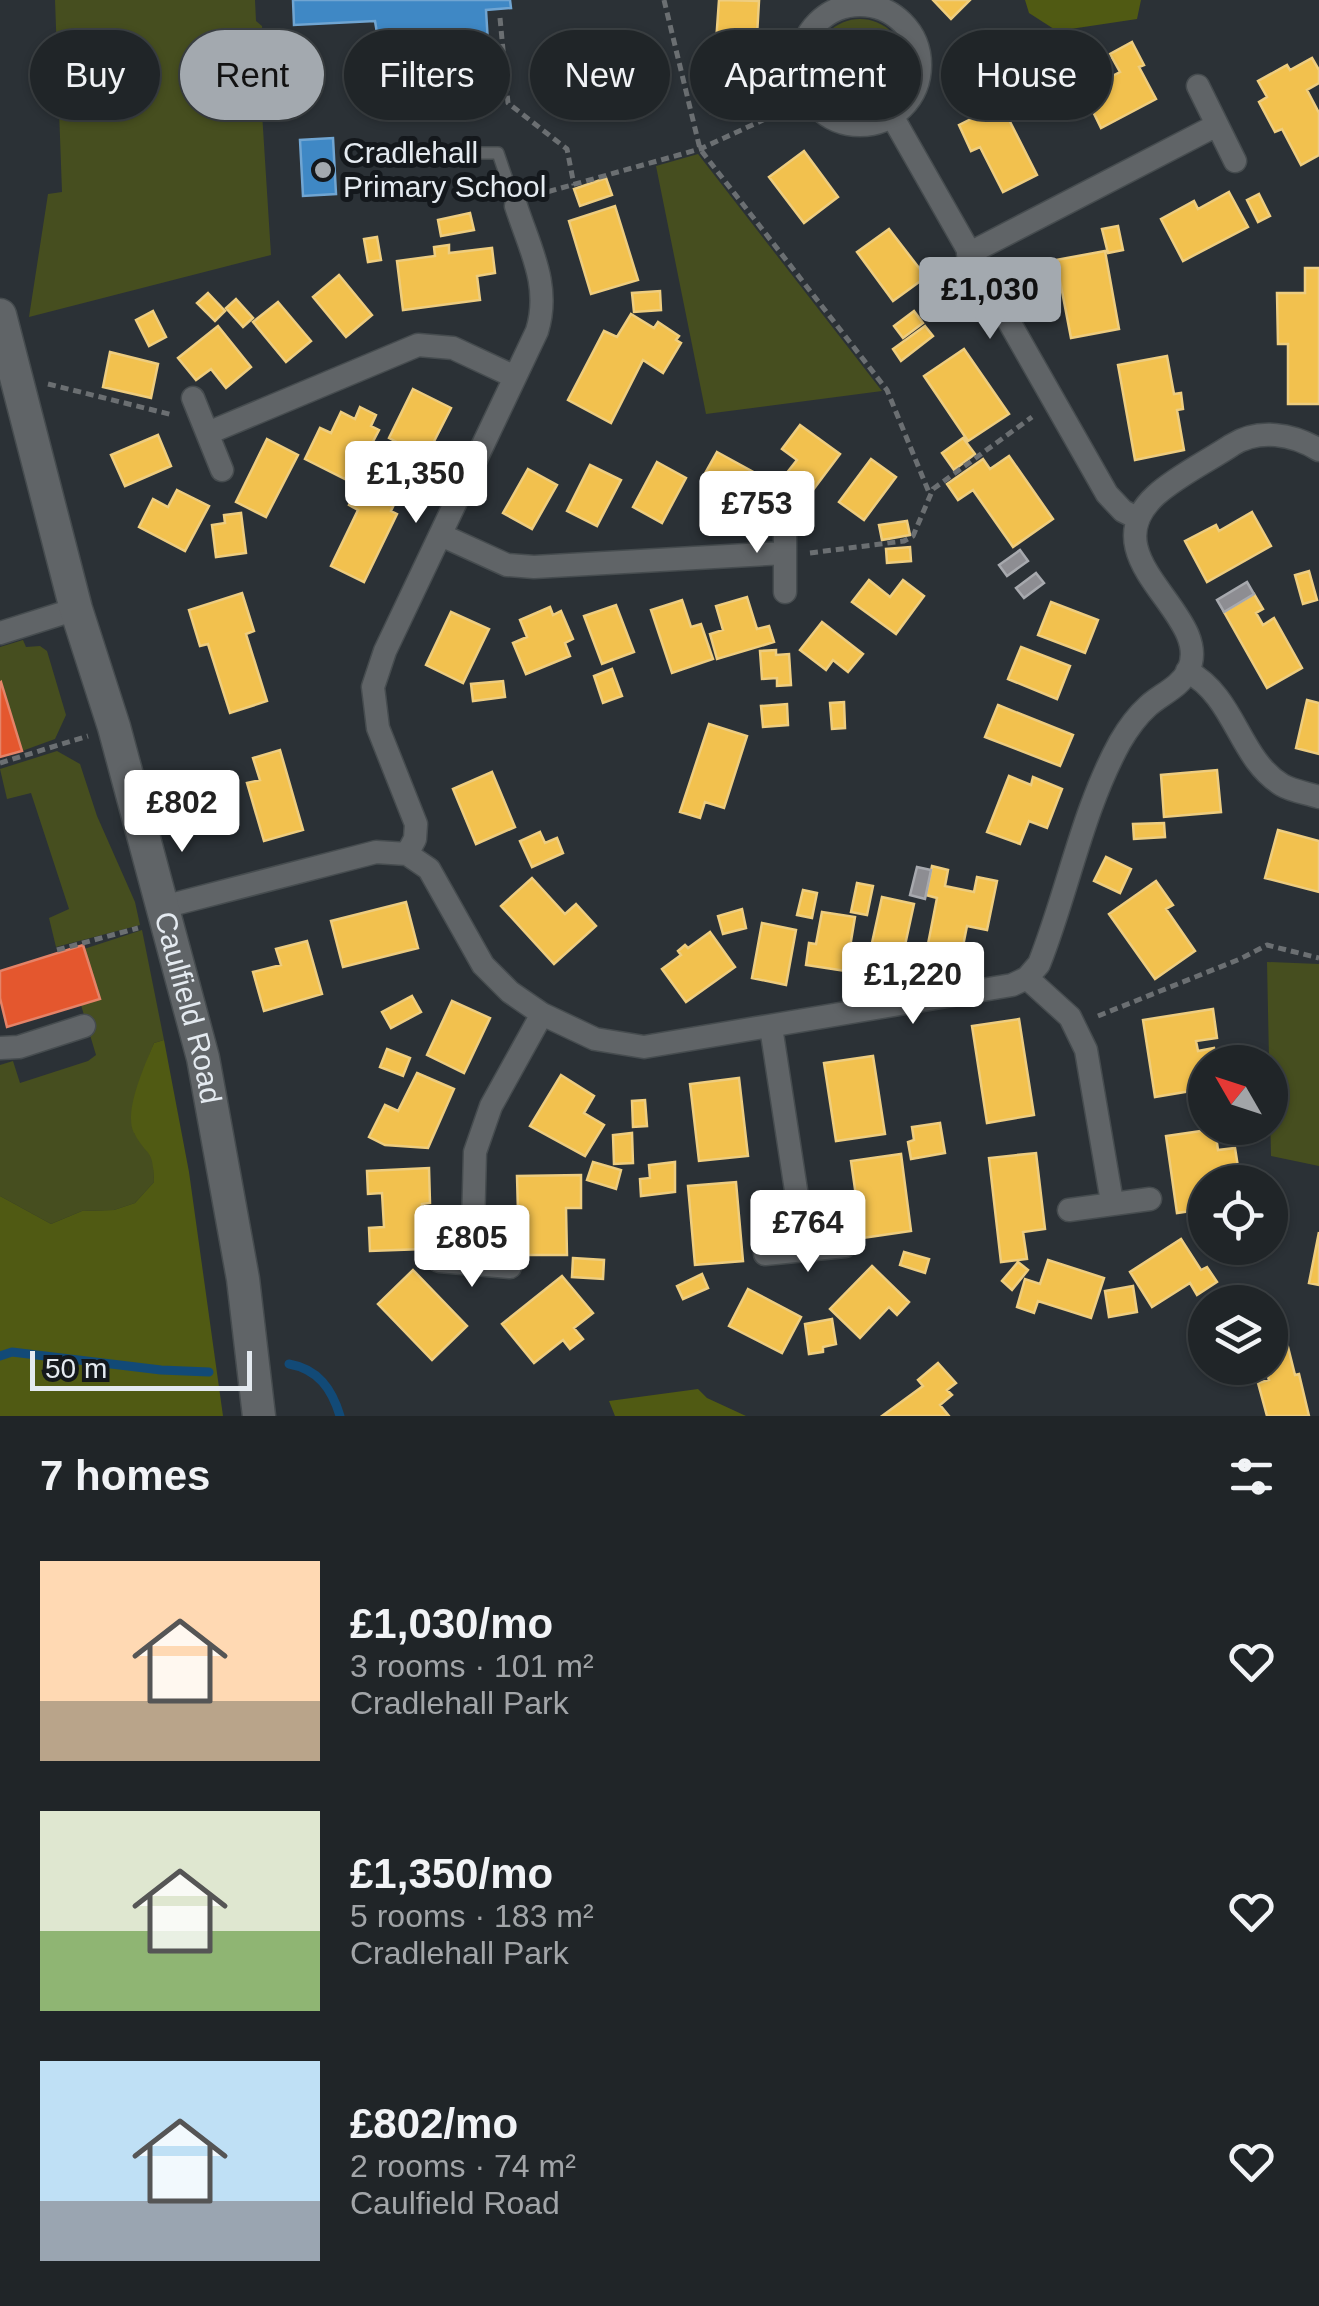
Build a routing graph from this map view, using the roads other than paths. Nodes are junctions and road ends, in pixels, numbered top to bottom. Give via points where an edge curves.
1 (1198, 86) dead end
2 (892, 116) joint
3 (894, 120) edge
4 (1217, 124) junction
5 (478, 153) dead end
6 (1235, 161) dead end
7 (516, 206) joint
8 (968, 254) junction
9 (0, 315) edge
10 (516, 378) junction
11 (1319, 450) edge
12 (222, 470) dead end
13 (1138, 518) junction
14 (785, 519) dead end
15 (441, 534) junction
16 (784, 554) junction
17 (785, 592) dead end
18 (76, 609) junction
19 (0, 632) edge
20 (1188, 671) junction
21 (1319, 797) edge
22 (407, 854) junction
23 (152, 917) junction
24 (1027, 978) junction
25 (542, 1014) junction
26 (84, 1026) dead end
27 (771, 1028) junction
28 (0, 1048) edge
29 (1150, 1198) dead end
30 (1112, 1202) junction
31 (1069, 1210) dead end
32 (845, 1246) dead end
33 (805, 1249) junction
34 (766, 1254) dead end
35 (440, 1262) dead end
36 (472, 1264) junction
37 (510, 1267) dead end
38 (260, 1416) edge

1 - 4 street
2 - 2 street via 907,103 921,67 910,29 878,6 839,8 822,18 801,51 800,71 811,98 832,118 852,125
3 - 8 street
4 - 6 street
4 - 8 street
5 - 7 lane via 498,153
7 - 10 street via 544,290 538,332
8 - 13 street via 1107,494
9 - 18 street, Caulfield Road
10 - 12 street via 453,348 418,345 200,415
10 - 15 street
11 - 13 street via 1284,436 1239,441 1157,494
13 - 20 street via 1137,553 1186,635 1193,652
14 - 16 street
15 - 16 street via 507,565 534,568
15 - 22 street via 373,687 378,728 416,824
16 - 17 street
18 - 19 street
18 - 23 street, Caulfield Road via 114,728
20 - 21 street via 1217,692 1270,776
20 - 24 street via 1147,706 1122,740 1096,794 1039,964
22 - 23 street via 376,852
22 - 25 street via 429,869 483,965
23 - 38 street, Caulfield Road via 203,1058
24 - 27 street
24 - 30 street via 1070,1017 1086,1050
25 - 27 street via 594,1039 644,1047
25 - 36 street via 491,1106 476,1152
26 - 28 street
27 - 33 street
29 - 30 street
30 - 31 street
32 - 33 street
33 - 34 street
35 - 36 street
36 - 37 street

